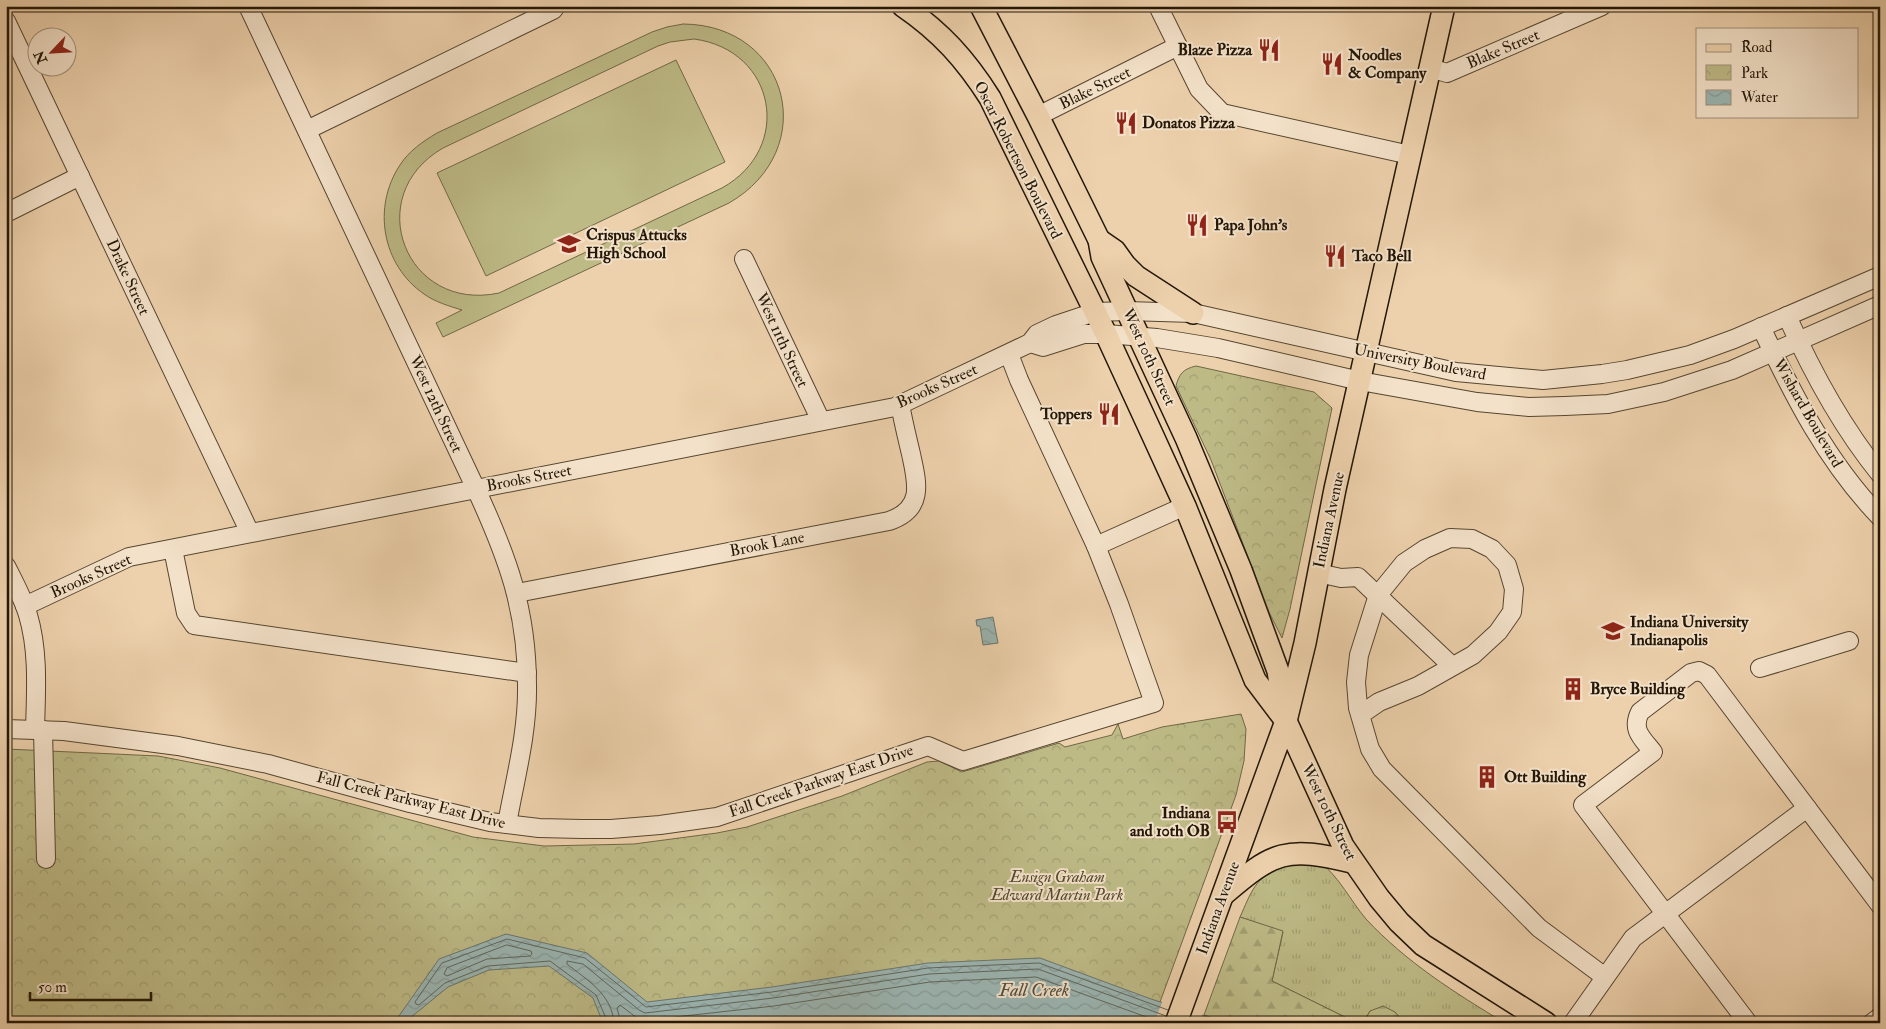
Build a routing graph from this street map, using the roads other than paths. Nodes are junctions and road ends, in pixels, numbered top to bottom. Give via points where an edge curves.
1 (248, 6) edge
2 (556, 6) edge
3 (903, 6) edge
4 (1158, 6) edge
5 (1444, 6) edge
6 (1602, 6) edge
7 (982, 7) edge
8 (6, 21) edge
9 (1178, 46) junction
10 (1430, 68) junction
11 (1038, 116) junction
12 (307, 130) junction
13 (1410, 155) junction
14 (80, 176) junction
15 (6, 214) edge
16 (1099, 240) junction
17 (744, 258) dead end
18 (1880, 276) edge
19 (1880, 305) edge
20 (1127, 311) junction
21 (1095, 312) junction
22 (1193, 313) junction
23 (1787, 316) junction
24 (1761, 327) junction
25 (1106, 334) junction
26 (1139, 338) junction
27 (1799, 341) junction
28 (1030, 343) junction
29 (1367, 352) junction
30 (1773, 352) junction
31 (1009, 354) junction
32 (1360, 381) junction
33 (900, 404) junction
34 (821, 421) junction
35 (1880, 474) edge
36 (476, 488) junction
37 (1185, 506) junction
38 (1880, 517) edge
39 (250, 533) junction
40 (1096, 546) junction
41 (173, 548) junction
42 (6, 566) edge
43 (1318, 573) junction
44 (517, 593) junction
45 (1378, 595) junction
46 (25, 606) junction
47 (1849, 641) dead end
48 (1452, 666) junction
49 (1760, 668) dead end
50 (527, 673) junction
51 (1360, 715) junction
52 (1286, 720) junction
53 (6, 729) edge
54 (39, 730) junction
55 (1807, 808) junction
56 (507, 824) junction
57 (46, 859) dead end
58 (1352, 862) junction
59 (1223, 895) junction
60 (1880, 905) edge
61 (1666, 915) junction
62 (1605, 977) junction
63 (1880, 1017) edge
64 (1176, 1023) edge
65 (1546, 1023) edge
66 (1574, 1023) edge
67 (1748, 1023) edge
68 (1872, 1023) edge

1 - 12 street, West 12th Street
2 - 12 street via 522,26
3 - 21 main road, Oscar Robertson Boulevard via 940,34 971,69 990,98
4 - 9 street
5 - 10 main road, Indiana Avenue
6 - 10 street, Blake Street via 1447,73
7 - 11 main road, West 10th Street
8 - 14 street, Drake Street
9 - 11 street, Blake Street
9 - 13 street via 1199,89 1222,113
10 - 13 main road, Indiana Avenue
11 - 16 main road, West 10th Street
12 - 36 street, West 12th Street
13 - 29 main road, Indiana Avenue
14 - 15 street
14 - 39 street, Drake Street
16 - 20 main road, West 10th Street via 1102,257
16 - 22 main road via 1115,251 1136,276
17 - 34 street, West 11th Street
18 - 23 street, University Boulevard
19 - 27 street, University Boulevard
20 - 21 street, University Boulevard
20 - 22 street, University Boulevard
20 - 26 main road, West 10th Street
21 - 25 main road, Oscar Robertson Boulevard
21 - 28 street, Brooks Street via 1037,334
22 - 29 street, University Boulevard
23 - 24 street, University Boulevard
23 - 27 street, Wishard Boulevard
24 - 29 street, University Boulevard via 1666,362 1602,374 1543,380 1456,372
24 - 30 street, Wishard Boulevard
25 - 26 street, University Boulevard
25 - 28 street, Brooks Street via 1084,334 1043,347
25 - 37 main road, West 10th Street
26 - 32 street, University Boulevard via 1218,348
26 - 52 main road, West 10th Street via 1186,438 1241,570 1278,671
27 - 30 street, University Boulevard
27 - 35 street, Wishard Boulevard via 1841,422
28 - 31 street, Brooks Street
29 - 32 main road, Indiana Avenue
30 - 32 street, University Boulevard via 1732,370 1664,392 1608,404 1565,406 1477,402
30 - 38 street, Wishard Boulevard via 1822,443
31 - 33 street, Brooks Street
31 - 40 street via 1076,514
32 - 43 main road, Indiana Avenue
33 - 34 street, Brooks Street
33 - 44 street, Brook Lane via 917,484 914,500 899,517
34 - 36 street, Brooks Street
36 - 39 street, Brooks Street
36 - 44 street, West 12th Street
37 - 40 street
37 - 52 main road, West 10th Street via 1255,680
39 - 41 street, Brooks Street
40 - 56 street, Fall Creek Parkway East Drive via 1154,703 963,761 928,746 717,817 611,829
41 - 46 street, Brooks Street via 129,557
41 - 50 street via 186,613 194,625
42 - 46 street
43 - 45 street via 1341,578 1358,577
43 - 52 main road, Indiana Avenue
44 - 50 street, West 12th Street
45 - 48 street
45 - 48 street via 1404,563 1450,538 1472,539 1492,549 1507,565 1514,589 1512,612 1498,632 1473,655
45 - 51 street via 1360,655 1356,682
46 - 54 street via 35,661
47 - 49 street
48 - 51 street via 1418,686 1379,702
50 - 56 street, West 12th Street via 525,721
51 - 62 street via 1374,759 1386,774 1539,928
52 - 58 main road, West 10th Street
52 - 59 main road, Indiana Avenue
53 - 54 street, Fall Creek Parkway East Drive
54 - 56 street, Fall Creek Parkway East Drive via 138,740 229,756 410,803
54 - 57 street
55 - 60 street
55 - 61 street
55 - 61 street via 1707,674 1700,671 1691,673 1665,692 1640,712 1635,721 1638,732 1653,752 1583,805
58 - 59 main road via 1313,853 1283,855 1250,872
58 - 65 main road, West 10th Street via 1386,908 1423,945
59 - 64 main road, Indiana Avenue
61 - 62 street via 1633,938
61 - 67 street
62 - 66 street
63 - 68 street

